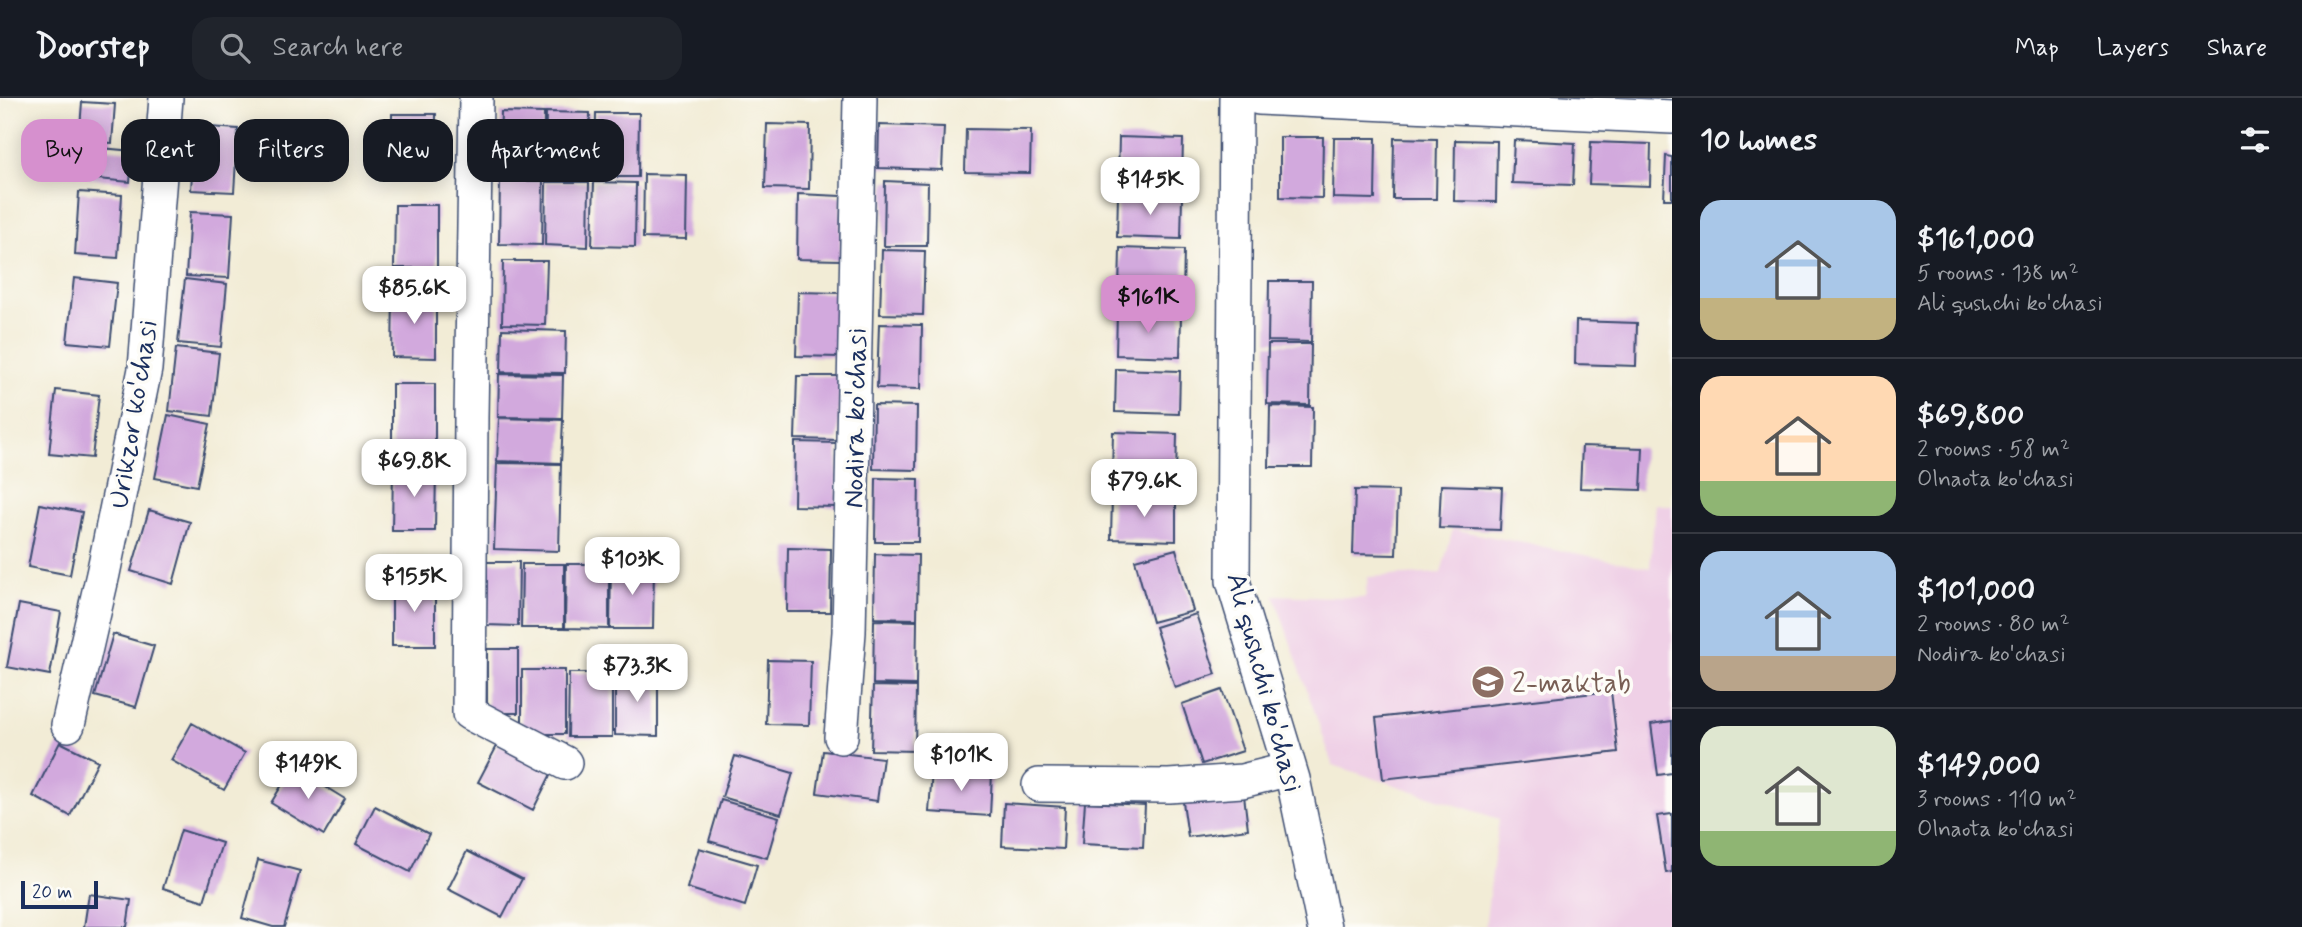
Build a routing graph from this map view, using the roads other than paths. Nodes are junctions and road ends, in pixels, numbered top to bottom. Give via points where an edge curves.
1 (166, 98) edge
2 (476, 98) edge
3 (860, 98) edge
4 (1236, 98) edge
5 (1259, 98) edge
6 (1633, 106) edge
7 (1672, 117) edge
8 (68, 725) dead end
9 (841, 737) dead end
10 (565, 763) dead end
11 (1290, 769) junction
12 (1039, 785) dead end
13 (1324, 927) edge

1 - 8 street, Urikzor ko'chasi via 145,369
2 - 10 street via 469,713
3 - 9 street, Nodira ko'chasi via 849,632
4 - 11 street, Ali qushchi ko'chasi via 1233,582
5 - 6 street
6 - 7 street
11 - 12 street via 1242,781 1169,786
11 - 13 street, Ali qushchi ko'chasi

